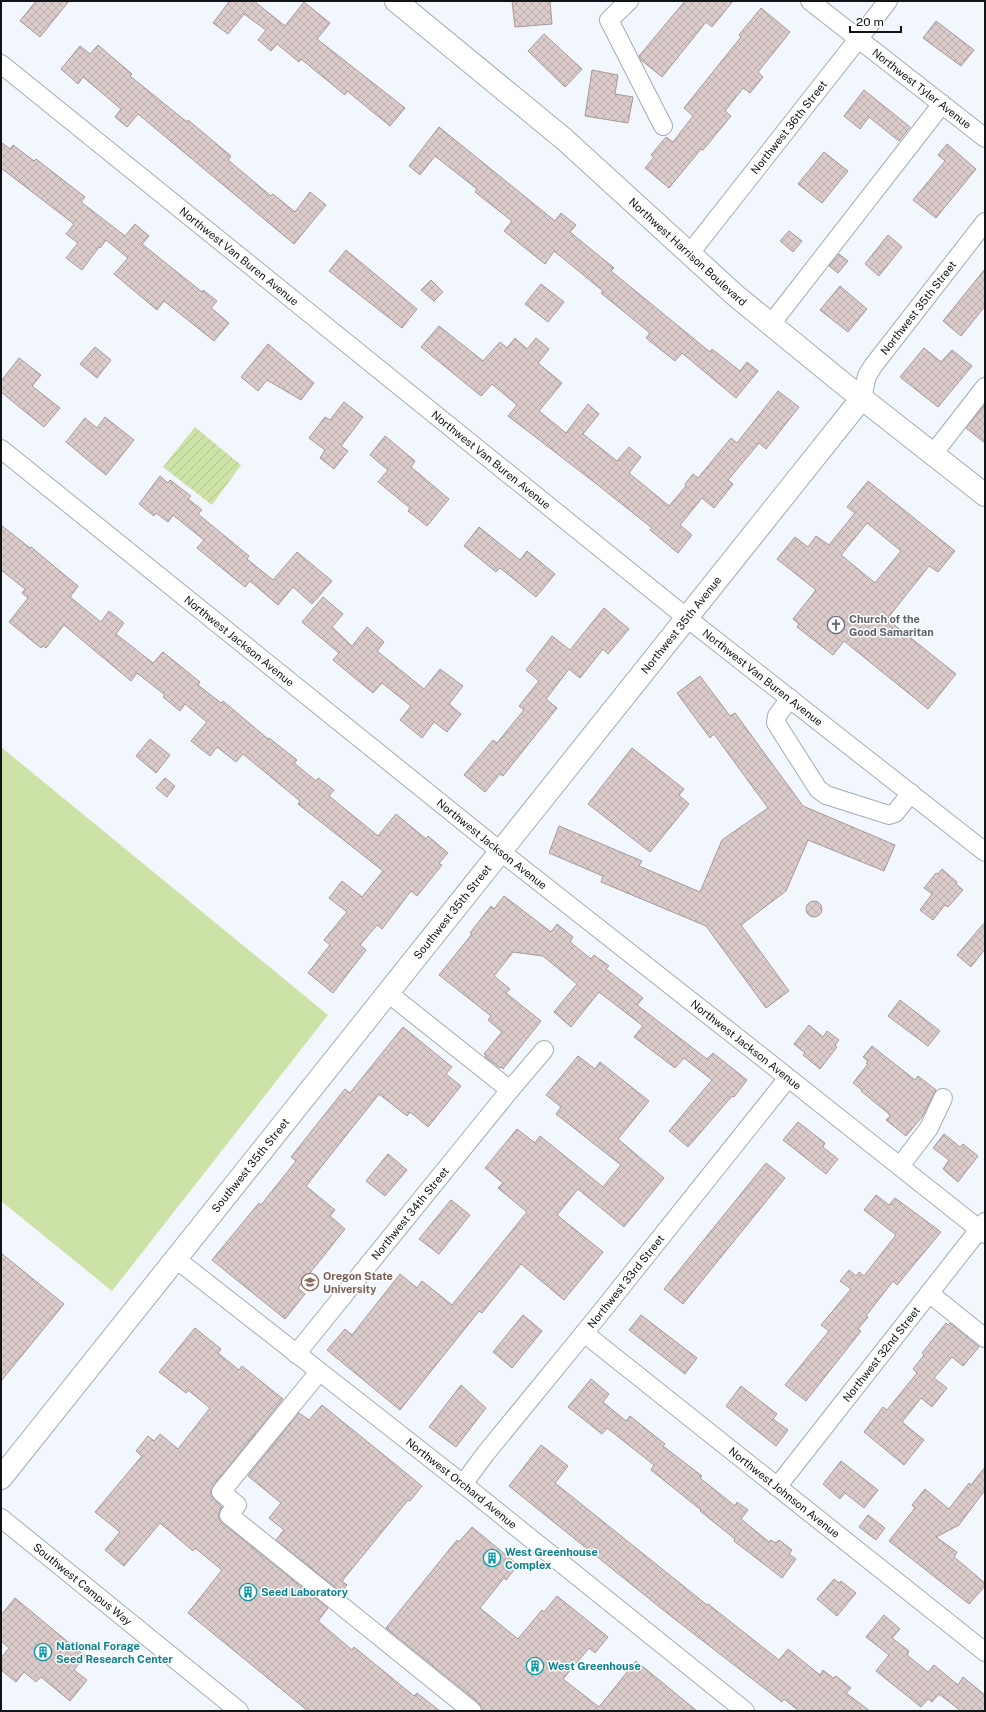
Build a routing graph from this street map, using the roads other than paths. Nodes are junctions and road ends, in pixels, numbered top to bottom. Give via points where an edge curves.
1 (396, 1) edge
2 (629, 1) edge
3 (810, 1) edge
4 (888, 1) edge
5 (858, 39) junction
6 (1, 64) edge
7 (942, 104) junction
8 (663, 126) dead end
9 (985, 138) edge
10 (985, 222) edge
11 (690, 253) junction
12 (771, 324) junction
13 (985, 387) edge
14 (862, 398) junction
15 (1, 449) edge
16 (933, 454) junction
17 (985, 495) edge
18 (687, 618) junction
19 (790, 698) junction
20 (911, 793) junction
21 (500, 852) junction
22 (985, 852) edge
23 (388, 993) junction
24 (544, 1050) dead end
25 (788, 1078) junction
26 (510, 1090) junction
27 (943, 1098) dead end
28 (900, 1166) junction
29 (983, 1229) edge
30 (176, 1259) junction
31 (929, 1293) junction
32 (584, 1333) junction
33 (985, 1338) edge
34 (296, 1354) junction
35 (319, 1372) junction
36 (1, 1478) edge
37 (463, 1484) junction
38 (777, 1487) junction
39 (1, 1518) edge
40 (985, 1652) edge
41 (239, 1711) edge
42 (472, 1711) edge
43 (746, 1711) edge

1 - 11 main road, Northwest Harrison Boulevard via 564,139
2 - 8 street via 609,20
3 - 5 street, Northwest Tyler Avenue
4 - 5 street, Northwest 36th Street
5 - 7 street, Northwest Tyler Avenue
5 - 11 street, Northwest 36th Street
6 - 18 street, Northwest Van Buren Avenue
7 - 9 street, Northwest Tyler Avenue
7 - 12 street
10 - 14 street, Northwest 35th Street via 873,366 867,376
11 - 12 main road, Northwest Harrison Boulevard via 736,296
12 - 14 main road, Northwest Harrison Boulevard
13 - 16 street
14 - 16 main road, Northwest Harrison Boulevard
14 - 18 main road, Northwest 35th Avenue
15 - 21 street, Northwest Jackson Avenue
16 - 17 main road, Northwest Harrison Boulevard
18 - 19 street, Northwest Van Buren Avenue
18 - 21 main road, Northwest 35th Avenue
19 - 20 street, Northwest Van Buren Avenue
19 - 20 street via 777,716 776,723 818,788 826,795 889,815 895,813
20 - 22 street, Northwest Van Buren Avenue
21 - 23 main road, Southwest 35th Street
21 - 25 street, Northwest Jackson Avenue
23 - 26 street
23 - 30 main road, Southwest 35th Street
24 - 26 street, Northwest 34th Street
25 - 28 street, Northwest Jackson Avenue
25 - 32 street, Northwest 33rd Street
26 - 34 street, Northwest 34th Street
27 - 28 street via 928,1128
28 - 29 street, Northwest Jackson Avenue
29 - 31 street, Northwest 32nd Street
30 - 34 street, Northwest Orchard Avenue
30 - 36 main road, Southwest 35th Street
31 - 33 street
31 - 38 street, Northwest 32nd Street
32 - 37 street, Northwest 33rd Street
32 - 38 street, Northwest Johnson Avenue
34 - 35 street, Northwest Orchard Avenue
35 - 37 street, Northwest Orchard Avenue
35 - 42 street via 221,1492 237,1505 229,1515
37 - 43 street, Northwest Orchard Avenue
38 - 40 street, Northwest Johnson Avenue
39 - 41 street, Southwest Campus Way

